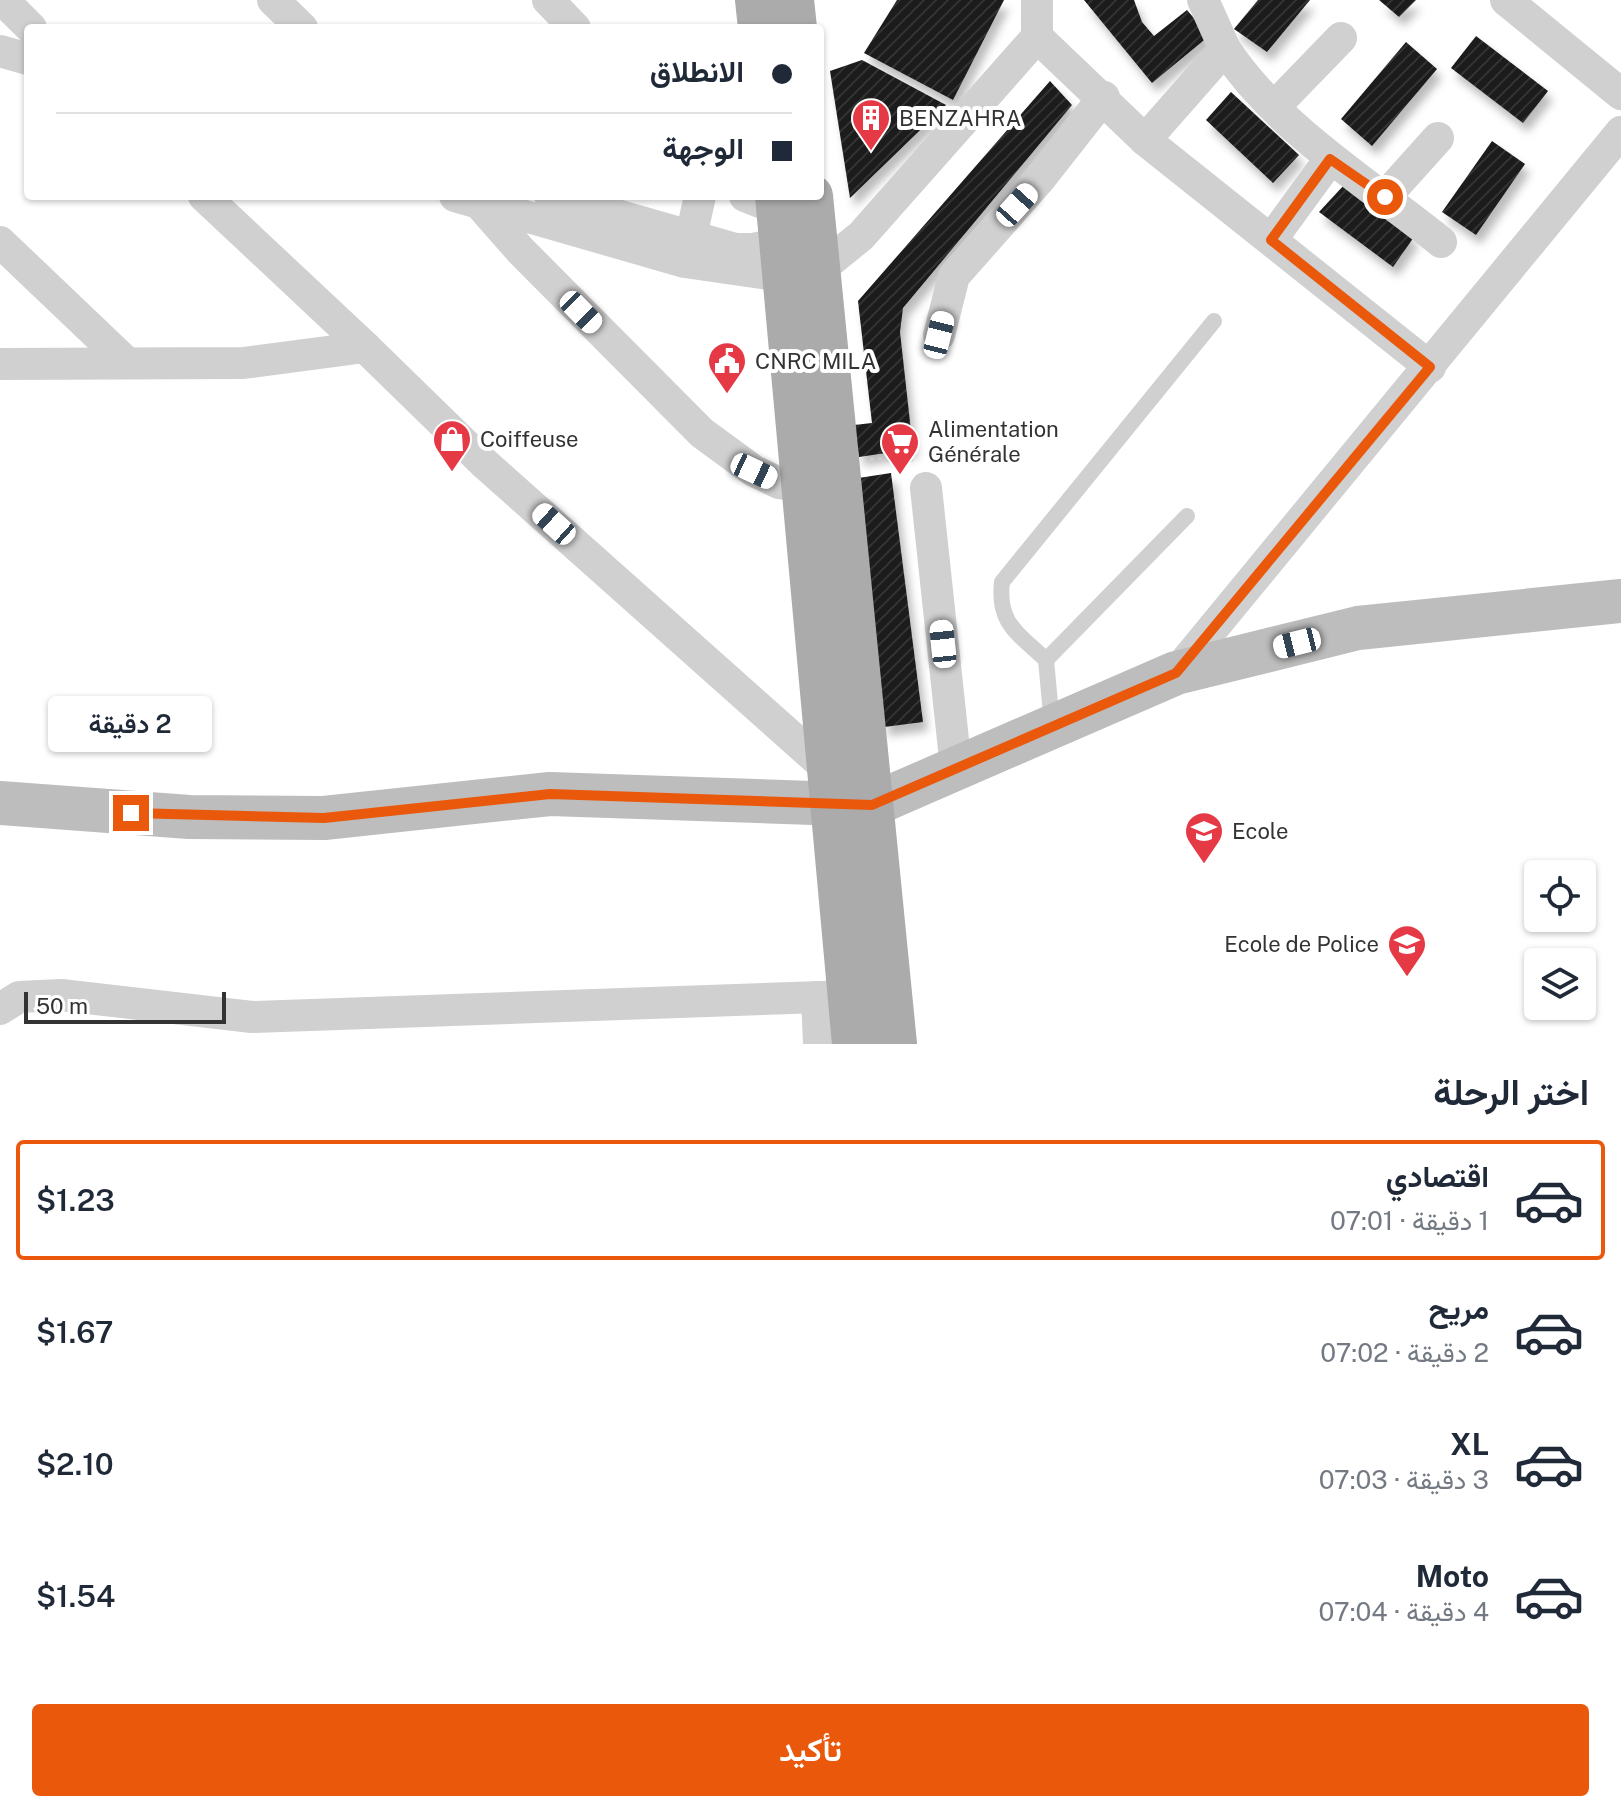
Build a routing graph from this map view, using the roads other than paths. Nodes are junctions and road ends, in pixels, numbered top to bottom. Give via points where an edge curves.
1 (3, 0) edge
2 (273, 0) edge
3 (548, 0) edge
4 (757, 0) edge
5 (792, 0) edge
6 (1037, 0) edge
7 (1203, 0) edge
8 (1506, 0) edge
9 (27, 24) edge
10 (298, 24) edge
11 (571, 24) edge
12 (760, 24) edge
13 (795, 24) edge
14 (0, 27) edge
15 (24, 35) edge
16 (1037, 37) junction
17 (1341, 38) dead end
18 (1225, 49) junction
19 (0, 51) edge
20 (24, 58) edge
21 (1621, 94) edge
22 (1104, 97) junction
23 (1275, 106) junction
24 (1621, 132) edge
25 (1438, 138) dead end
26 (1145, 140) junction
27 (1330, 159) junction
28 (1385, 197) junction
29 (208, 200) edge
30 (470, 200) edge
31 (473, 200) edge
32 (560, 200) edge
33 (699, 200) edge
34 (788, 228) edge
35 (1271, 240) junction
36 (0, 242) edge
37 (1441, 242) dead end
38 (687, 250) junction
39 (1214, 321) dead end
40 (939, 335) dead end
41 (365, 347) junction
42 (126, 362) junction
43 (0, 364) edge
44 (1430, 367) junction
45 (920, 474) road end
46 (803, 486) junction
47 (1187, 516) dead end
48 (1621, 601) edge
49 (1046, 660) junction
50 (1176, 673) junction
51 (1052, 726) junction
52 (956, 768) junction
53 (846, 794) junction
54 (0, 803) edge
55 (833, 997) junction
56 (0, 1009) edge
57 (819, 1044) edge
58 (854, 1044) edge
59 (895, 1044) edge

1 - 9 street
2 - 10 street
3 - 11 street
4 - 12 main road
5 - 13 main road
6 - 16 street
7 - 18 street
8 - 21 street
14 - 15 street
16 - 22 street
16 - 34 street via 861,236
17 - 23 street
18 - 23 street via 1245,80
18 - 26 street
19 - 20 street
22 - 26 street
22 - 40 street via 954,276
23 - 27 street
24 - 44 street
25 - 28 street
26 - 35 street
27 - 28 street
27 - 35 street
28 - 37 street
29 - 41 street
30 - 46 street via 702,433 754,471 779,483
31 - 38 street
32 - 38 street
33 - 38 street
34 - 38 street via 752,249
34 - 46 main road
34 - 53 main road
35 - 44 street
36 - 42 street
39 - 49 lane via 1002,582 1004,620
41 - 42 street via 243,363
41 - 53 street
42 - 43 street
44 - 50 street
45 - 52 street
46 - 53 main road
47 - 49 lane
48 - 50 main road via 1358,628
49 - 51 lane
50 - 51 main road
51 - 52 main road
52 - 53 main road
53 - 54 main road via 550,794 324,818 189,817
53 - 55 main road
53 - 59 main road
55 - 56 street via 252,1017 61,995 19,997
55 - 57 street
55 - 58 main road

